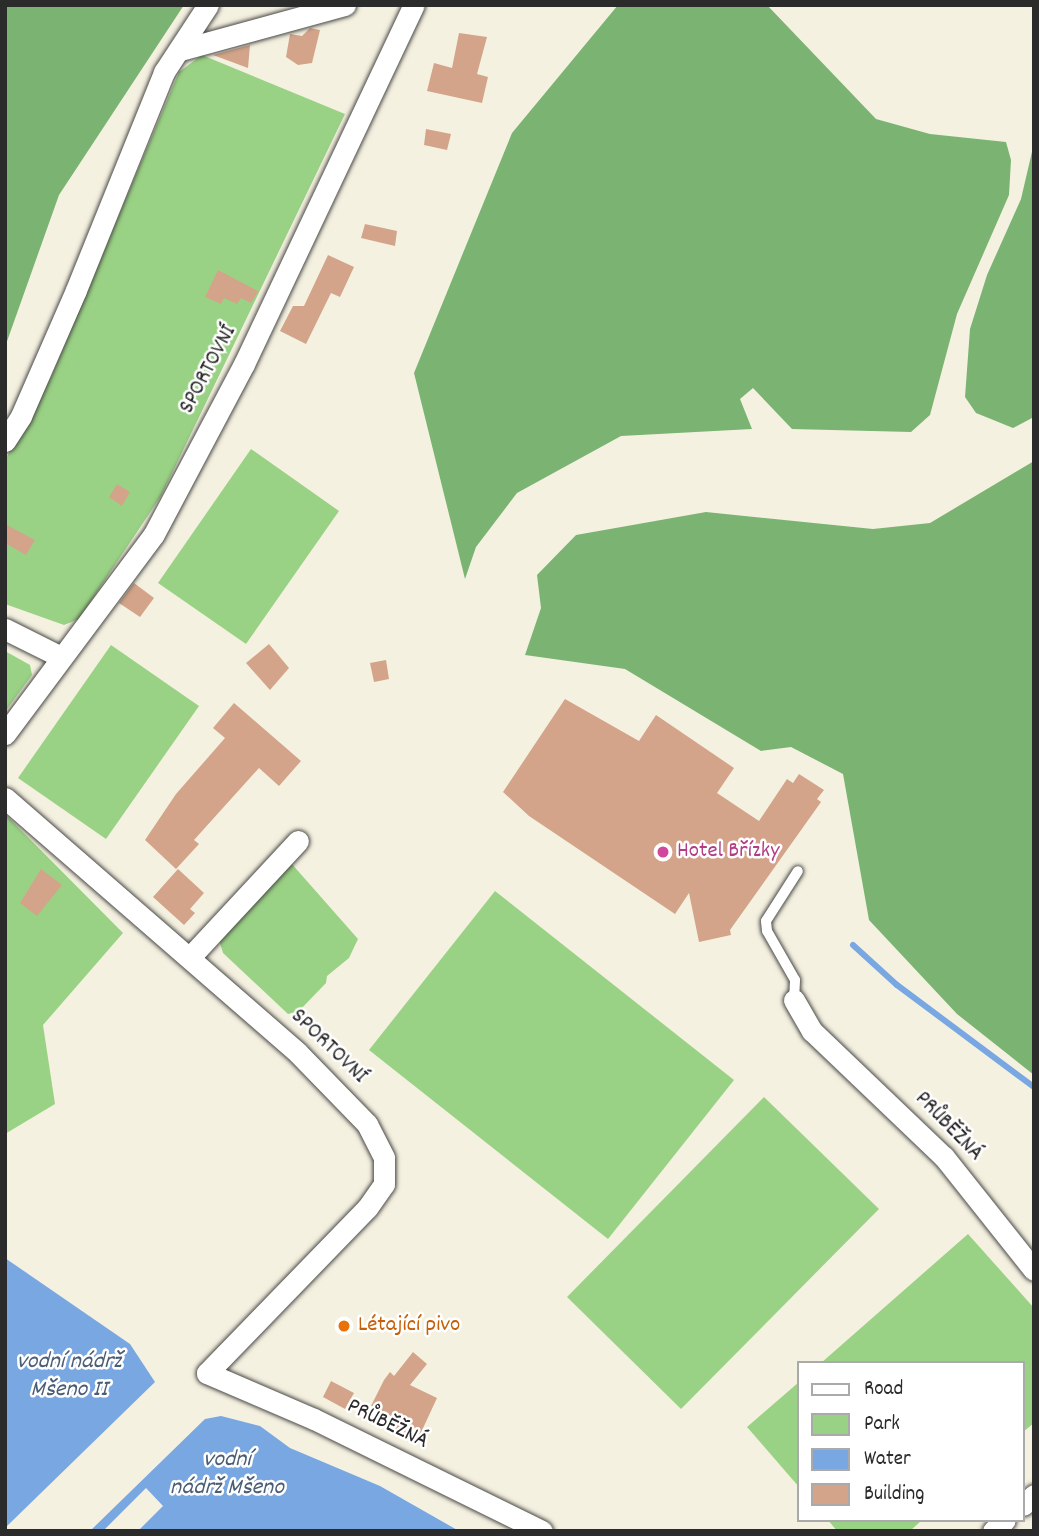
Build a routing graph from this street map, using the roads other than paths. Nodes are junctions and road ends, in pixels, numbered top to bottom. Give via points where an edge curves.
1 (208, 5) edge
2 (345, 5) edge
3 (414, 5) edge
4 (180, 50) junction
5 (5, 442) edge
6 (5, 629) edge
7 (61, 657) junction
8 (5, 734) edge
9 (5, 798) edge
10 (298, 841) dead end
11 (798, 871) dead end
12 (191, 956) junction
13 (794, 1000) joint
14 (1034, 1270) edge
15 (207, 1373) joint
16 (542, 1531) edge

1 - 4 street
2 - 4 street
3 - 7 street, SPORTOVNÍ via 244,363 154,534
4 - 5 street via 164,72 22,416
6 - 7 street
7 - 8 street, SPORTOVNÍ
9 - 12 street, SPORTOVNÍ
10 - 12 street
11 - 13 lane via 766,920 795,980
12 - 15 street, SPORTOVNÍ via 341,1094 367,1124 384,1158 384,1184 368,1208
13 - 14 street, PRŮBĚŽNÁ via 812,1031 944,1157
15 - 16 street, PRŮBĚŽNÁ via 314,1419

